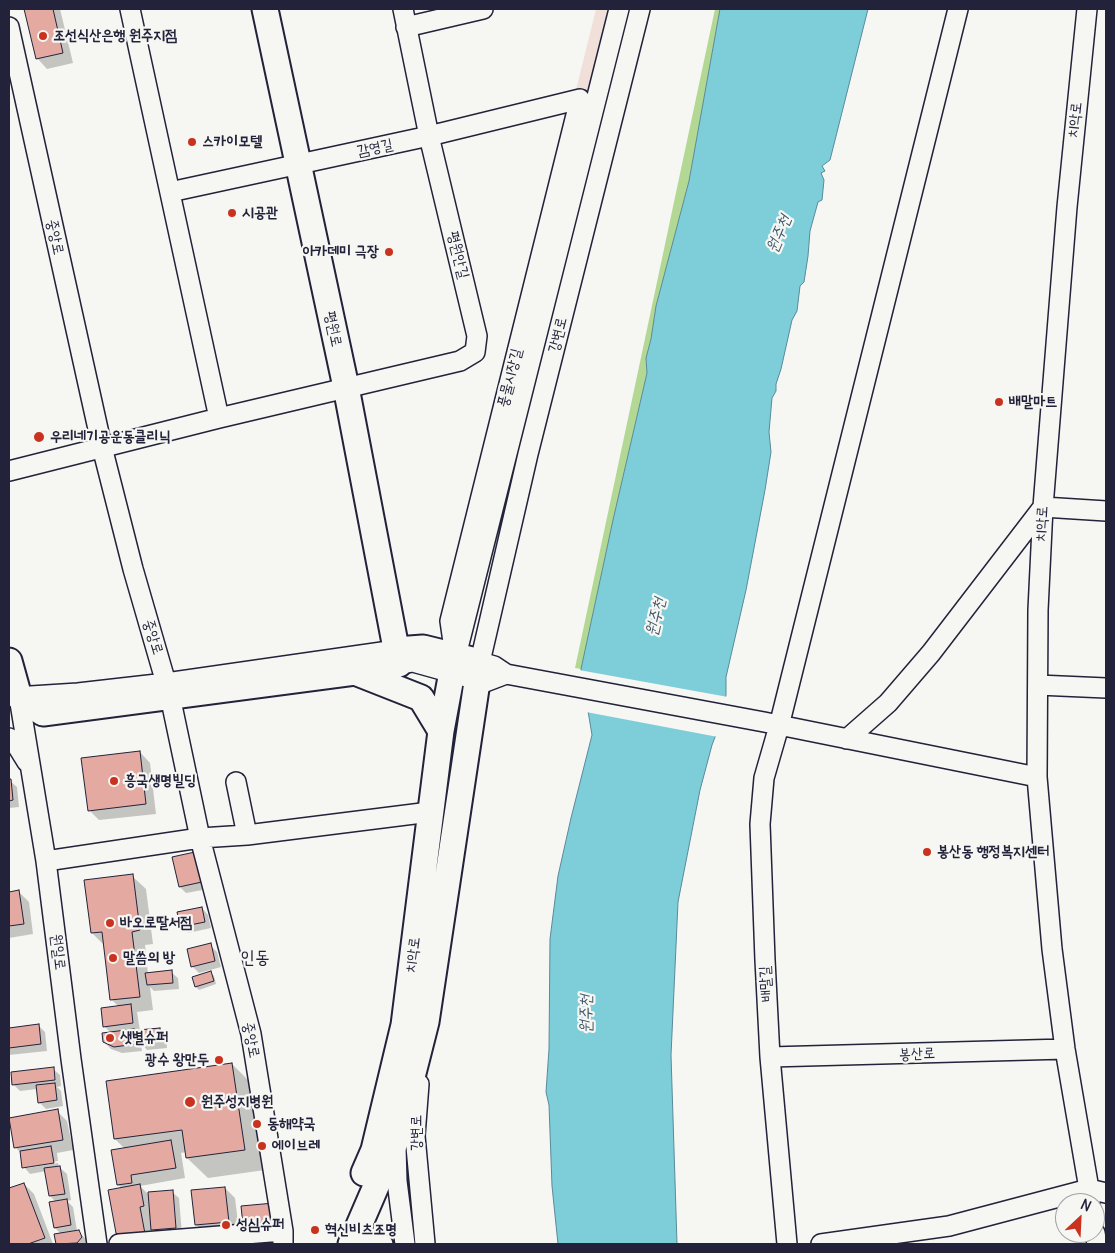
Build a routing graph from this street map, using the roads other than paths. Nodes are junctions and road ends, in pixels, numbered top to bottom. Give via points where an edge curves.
1 (130, 9) edge
2 (265, 9) edge
3 (402, 9) edge
4 (483, 9) edge
5 (620, 9) edge
6 (640, 9) edge
7 (958, 9) edge
8 (1087, 9) edge
9 (9, 27) edge
10 (406, 27) junction
11 (580, 100) joint
12 (429, 136) junction
13 (298, 165) junction
14 (170, 192) junction
15 (346, 388) junction
16 (219, 418) junction
17 (102, 447) junction
18 (9, 471) edge
19 (1043, 507) junction
20 (1106, 511) edge
21 (397, 657) junction
22 (9, 661) edge
23 (454, 665) junction
24 (478, 671) junction
25 (355, 672) junction
26 (1038, 685) junction
27 (1106, 688) edge
28 (168, 689) junction
29 (14, 697) edge
30 (772, 724) junction
31 (441, 731) junction
32 (9, 738) edge
33 (847, 739) junction
34 (32, 770) junction
35 (1037, 777) junction
36 (236, 782) dead end
37 (430, 812) junction
38 (248, 835) junction
39 (200, 838) junction
40 (46, 861) junction
41 (415, 1023) junction
42 (1065, 1049) junction
43 (770, 1056) junction
44 (396, 1140) junction
45 (1095, 1193) edge
46 (1055, 1203) edge
47 (283, 1238) edge
48 (97, 1244) edge
49 (119, 1244) edge
50 (334, 1244) edge
51 (351, 1244) edge
52 (364, 1244) edge
53 (383, 1244) edge
54 (405, 1244) edge
55 (425, 1244) edge
56 (787, 1244) edge
57 (821, 1244) edge

1 - 14 street
2 - 13 main road, 평원로
3 - 10 street, 평원안길
4 - 10 street
5 - 23 street, 강변로
6 - 24 street, 강변로 via 530,444
7 - 30 street, 배말길
8 - 19 street, 치악로
9 - 17 street, 중앙로
10 - 12 street, 평원안길
11 - 12 street, 감영길
11 - 23 street, 풍물시장길 via 450,621
12 - 13 street, 감영길
12 - 15 street, 평원안길 via 477,336 475,352 460,361
13 - 14 street, 감영길
13 - 15 main road, 평원로
14 - 16 street
15 - 16 street
15 - 21 main road, 평원로
16 - 17 street
17 - 18 street
17 - 28 street, 중앙로
19 - 20 street
19 - 26 street, 치악로
19 - 33 street via 888,704
21 - 23 main road via 423,648
21 - 25 street
21 - 28 street
22 - 29 main road, 원일로
23 - 24 main road
23 - 31 main road, 치악로
24 - 30 street via 485,682 506,674
24 - 41 main road, 치악로
25 - 28 main road
25 - 31 main road via 421,698
26 - 27 street
26 - 35 street, 치악로
28 - 29 main road via 43,713
28 - 39 street, 중앙로
29 - 34 street, 원일로
30 - 33 street
30 - 43 street, 배말길 via 760,824
31 - 37 main road, 치악로
32 - 34 street
33 - 35 street
34 - 40 street, 원일로
35 - 42 street via 1052,949
36 - 38 street
37 - 38 street
37 - 41 main road, 치악로
38 - 39 street
39 - 40 street
39 - 47 street, 중앙로 via 251,1034
40 - 48 street, 원일로
41 - 44 main road, 강변로
41 - 50 main road, 치악로 via 374,1150
41 - 55 street, 강변로 via 415,1136
42 - 43 street, 봉산로
42 - 45 street
43 - 56 street, 배말길
44 - 51 main road
44 - 54 street, 강변로 via 397,1181
46 - 57 street via 949,1226
47 - 49 street
52 - 53 street

